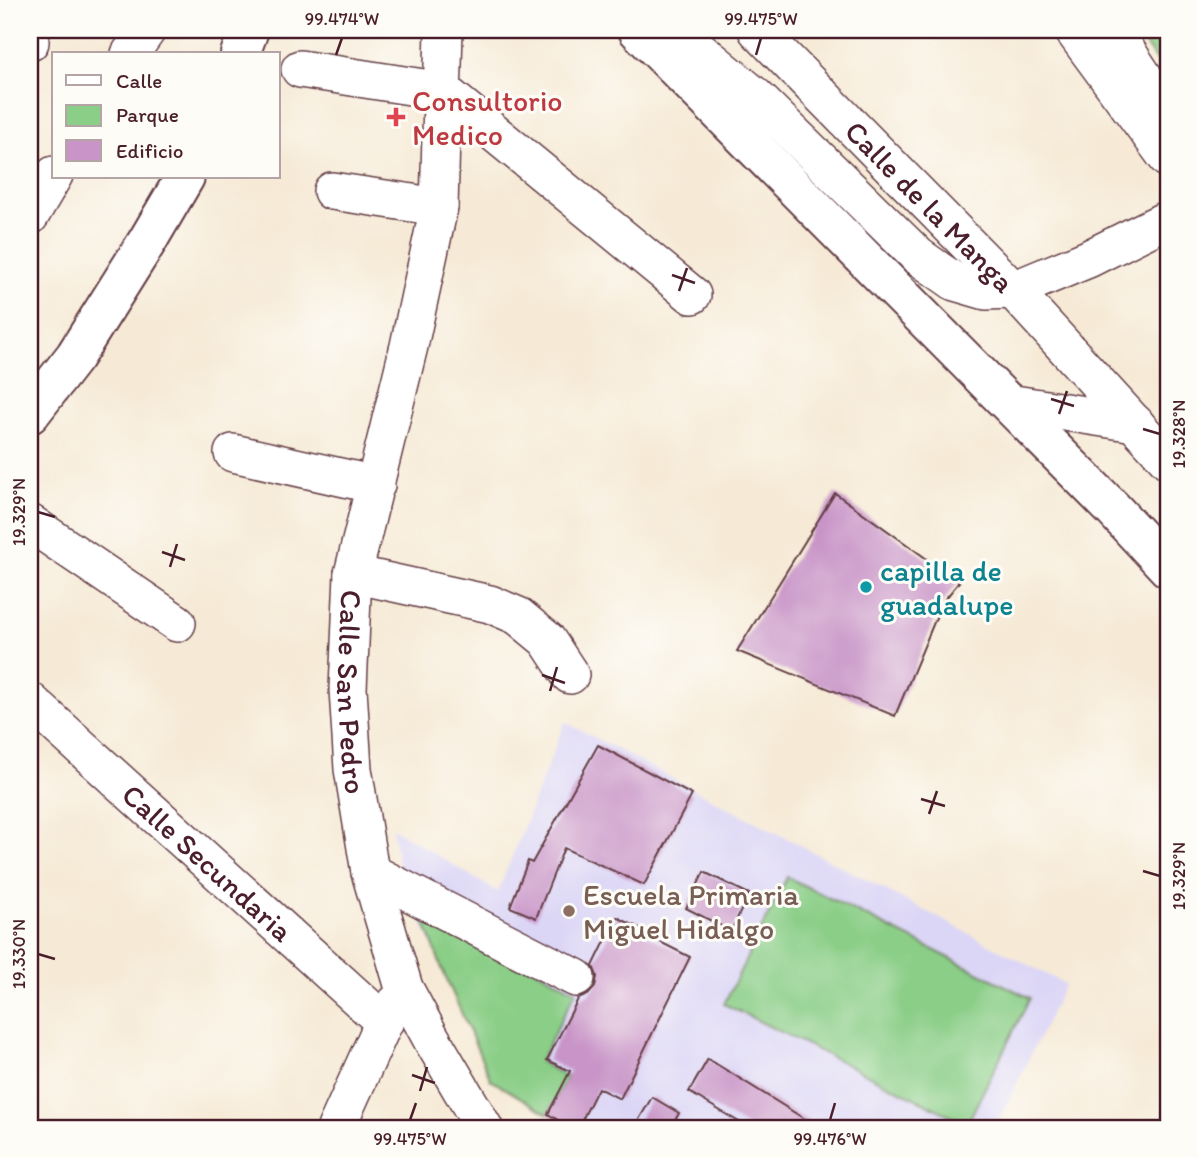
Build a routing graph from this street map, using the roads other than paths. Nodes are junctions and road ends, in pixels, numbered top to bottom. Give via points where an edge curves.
1 (30, 30) edge
2 (146, 30) edge
3 (249, 30) edge
4 (444, 30) edge
5 (639, 30) edge
6 (666, 30) edge
7 (757, 30) edge
8 (1073, 30) edge
9 (1113, 30) edge
10 (30, 41) edge
11 (131, 52) edge
12 (241, 52) edge
13 (300, 69) dead end
14 (443, 91) junction
15 (1168, 114) edge
16 (1168, 159) edge
17 (52, 178) edge
18 (184, 178) edge
19 (332, 191) dead end
20 (439, 207) junction
21 (30, 215) edge
22 (1168, 219) edge
23 (1013, 290) junction
24 (692, 295) dead end
25 (1008, 403) junction
26 (30, 414) edge
27 (1135, 423) junction
28 (233, 453) dead end
29 (1168, 460) edge
30 (376, 485) junction
31 (30, 523) edge
32 (1168, 568) edge
33 (353, 574) junction
34 (177, 623) dead end
35 (570, 675) dead end
36 (30, 701) edge
37 (370, 872) junction
38 (576, 978) dead end
39 (404, 988) junction
40 (384, 1022) junction
41 (336, 1128) edge
42 (484, 1128) edge

1 - 10 street
2 - 11 street
3 - 12 main road
4 - 14 street, Calle San Pedro
5 - 25 main road
6 - 23 street via 689,41 755,96 918,256 956,282 986,291
7 - 23 street, Calle de la Manga
8 - 16 street
9 - 15 street
13 - 14 street
14 - 20 street, Calle San Pedro
14 - 24 street
17 - 21 street
18 - 26 main road via 75,356
19 - 20 street
20 - 30 street, Calle San Pedro
22 - 23 street, Calle de la Manga
23 - 27 street
25 - 27 street
25 - 32 main road
27 - 29 street
28 - 30 street
30 - 33 street, Calle San Pedro
31 - 34 street
33 - 35 street via 490,604 518,616 547,640
33 - 37 street, Calle San Pedro via 349,702 353,769
36 - 40 street, Calle Secundaria
37 - 38 street
37 - 39 street, Calle San Pedro
39 - 40 street
39 - 42 street, Calle San Pedro
40 - 41 street

